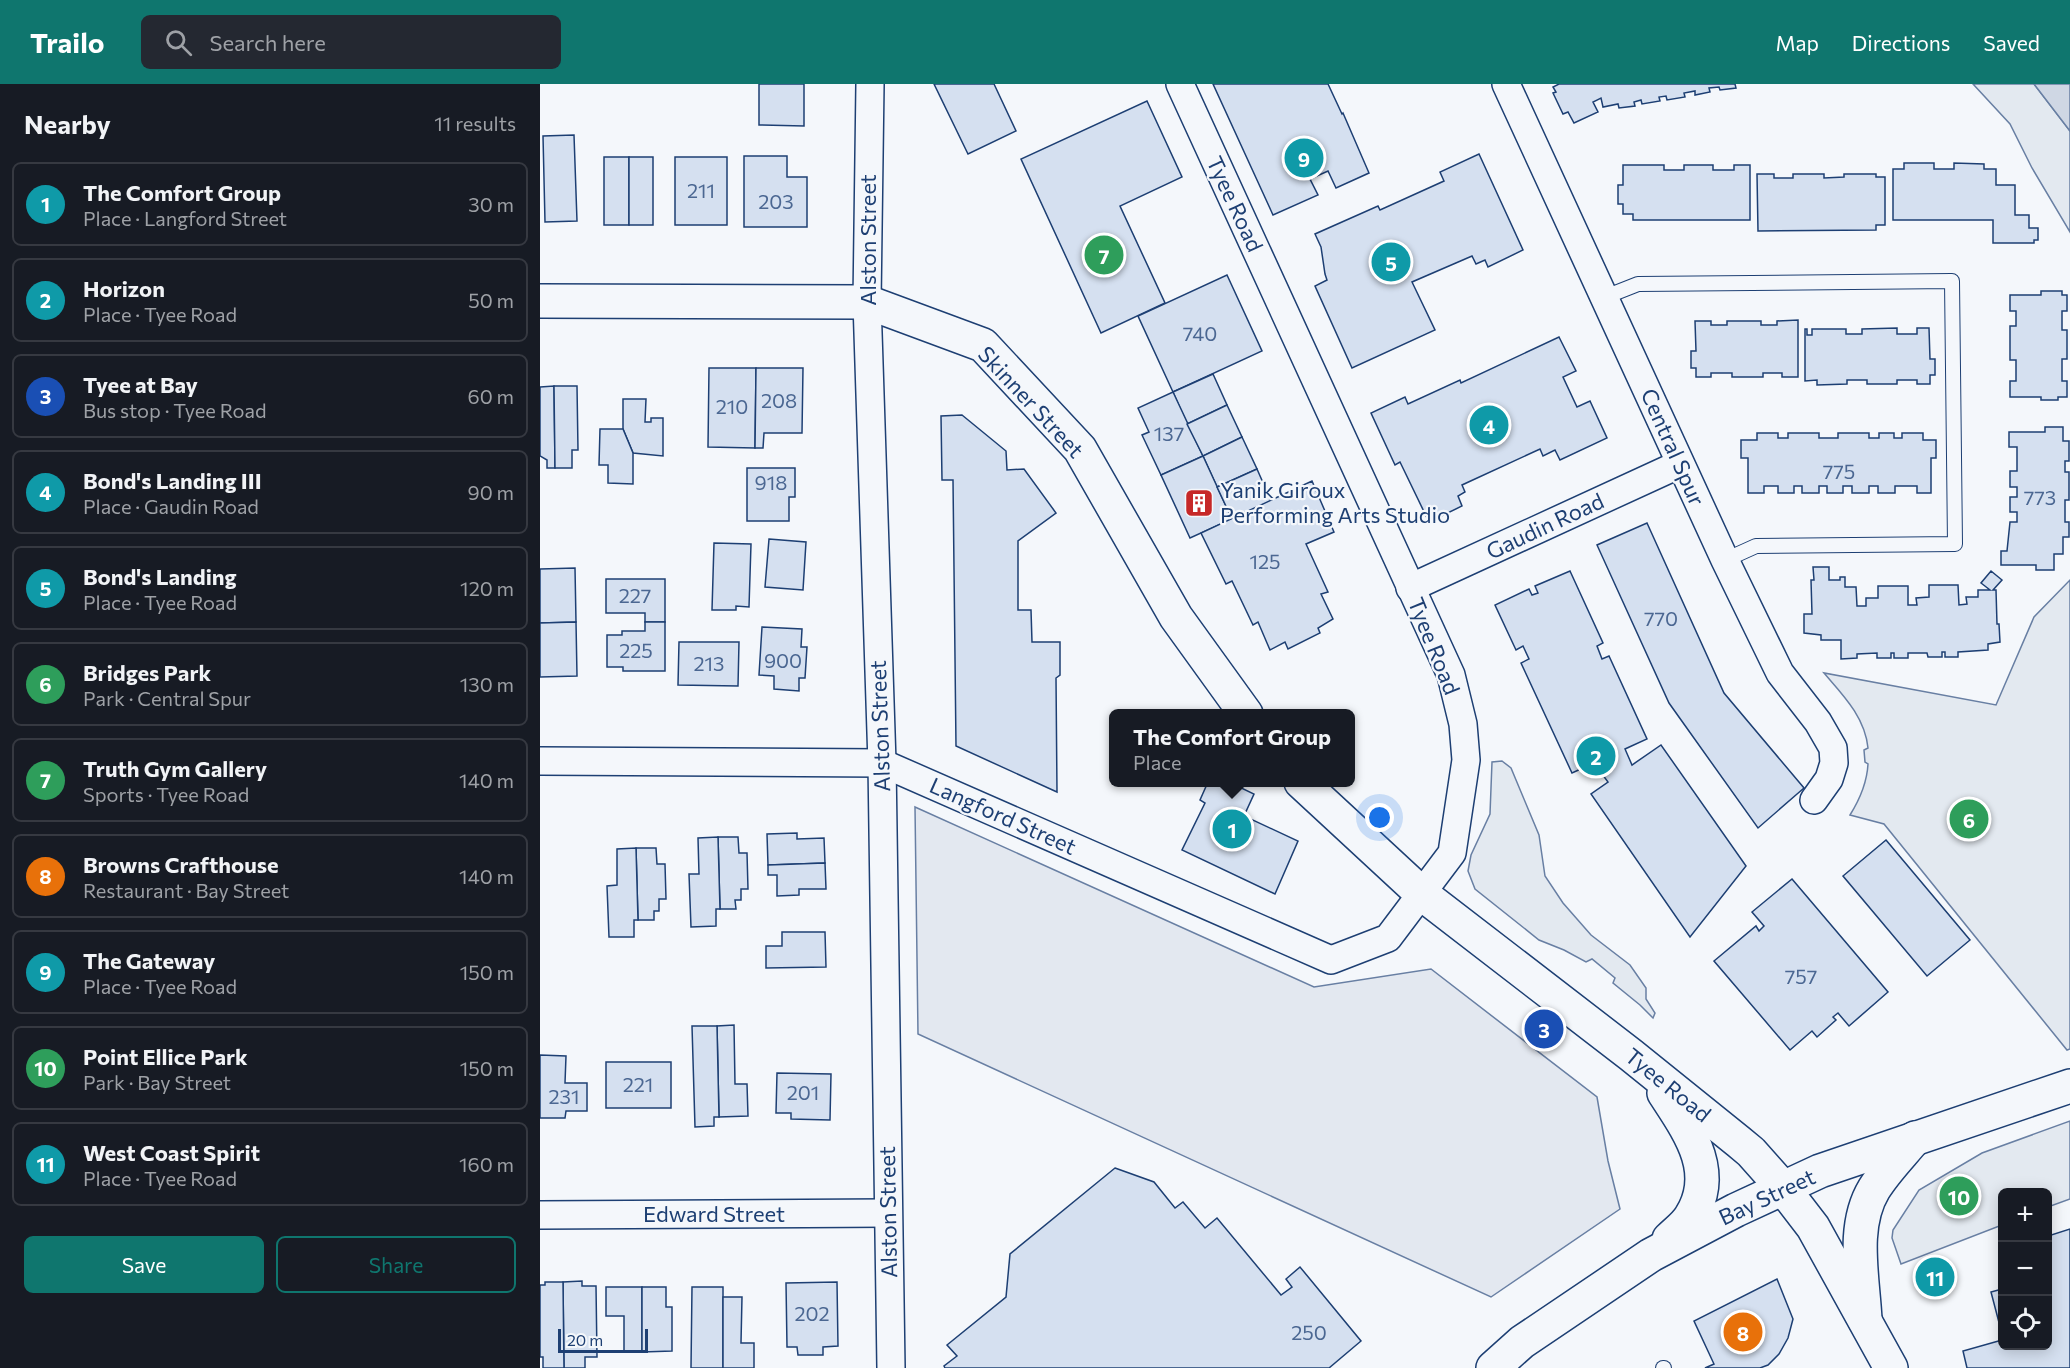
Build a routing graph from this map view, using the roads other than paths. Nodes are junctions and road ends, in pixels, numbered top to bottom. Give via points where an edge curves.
1 (870, 84) edge
2 (1180, 84) edge
3 (1506, 84) edge
4 (1605, 297) junction
5 (540, 301) edge
6 (867, 302) junction
7 (1680, 464) junction
8 (1725, 560) junction
9 (1410, 588) junction
10 (1242, 709) edge
11 (540, 761) edge
12 (882, 763) junction
13 (1305, 787) edge
14 (1814, 800) dead end
15 (1422, 894) junction
16 (1648, 1069) junction
17 (2070, 1086) edge
18 (1915, 1138) junction
19 (1783, 1188) junction
20 (888, 1213) junction
21 (540, 1215) edge
22 (1651, 1255) junction
23 (1865, 1320) junction
24 (891, 1368) edge
25 (1493, 1368) edge
26 (1891, 1368) edge

1 - 6 street, Alston Street
2 - 9 street, Tyee Road
3 - 4 street, Central Spur
4 - 7 street, Central Spur
4 - 8 lane via 1638,284 1952,281 1955,544 1756,546
5 - 6 main road, Skinner Street
6 - 10 main road, Skinner Street via 983,345 1080,449 1176,617
6 - 12 street, Alston Street
7 - 8 street, Central Spur
7 - 9 street, Gaudin Road
8 - 14 street, Central Spur via 1780,673 1833,748 1829,779
9 - 15 street, Tyee Road via 1451,675 1463,724 1466,760 1452,853
11 - 12 street, Langford Street
12 - 15 street, Langford Street via 1331,960 1388,938
12 - 20 street, Alston Street
13 - 15 main road
15 - 16 main road, Tyee Road
16 - 19 main road, Tyee Road via 1751,1152
16 - 22 main road via 1694,1139 1701,1161 1699,1202 1690,1218
17 - 18 main road, Bay Street
18 - 19 main road, Bay Street
18 - 23 main road via 1875,1188 1863,1215 1859,1242
19 - 22 main road, Bay Street
19 - 23 main road, Tyee Road via 1813,1227
20 - 21 street, Edward Street
20 - 24 street, Alston Street
22 - 25 main road, Bay Street via 1522,1342
23 - 26 main road, Tyee Road

